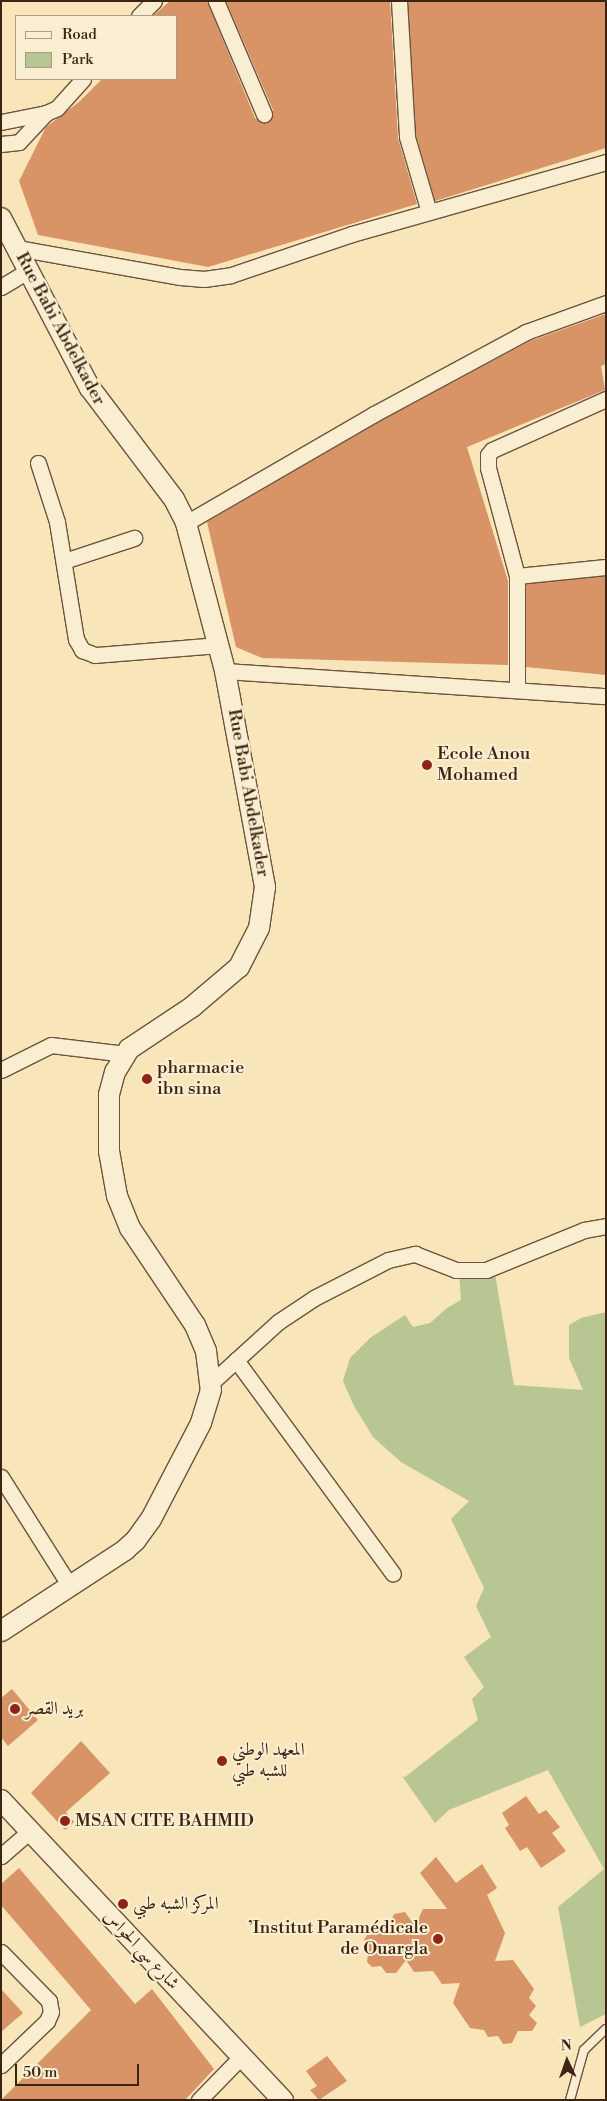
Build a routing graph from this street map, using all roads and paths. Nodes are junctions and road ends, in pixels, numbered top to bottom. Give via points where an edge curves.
1 (154, 1) edge
2 (216, 1) edge
3 (399, 1) edge
4 (140, 15) edge
5 (82, 80) edge
6 (46, 113) junction
7 (264, 114) dead end
8 (1, 122) edge
9 (1, 144) edge
10 (606, 162) edge
11 (429, 212) junction
12 (2, 216) edge
13 (17, 248) junction
14 (28, 271) junction
15 (1, 287) edge
16 (606, 303) edge
17 (606, 399) edge
18 (38, 463) dead end
19 (186, 523) junction
20 (134, 538) dead end
21 (64, 561) junction
22 (606, 567) edge
23 (517, 576) junction
24 (218, 645) junction
25 (225, 671) junction
26 (516, 690) junction
27 (606, 696) edge
28 (124, 1054) junction
29 (1, 1070) edge
30 (606, 1226) edge
31 (236, 1360) junction
32 (211, 1383) junction
33 (1, 1477) edge
34 (393, 1574) dead end
35 (70, 1586) junction
36 (1, 1631) edge
37 (1, 1800) edge
38 (30, 1830) junction
39 (1, 1856) edge
40 (1, 1952) edge
41 (606, 2029) edge
42 (241, 2057) junction
43 (1, 2065) edge
44 (199, 2100) edge
45 (283, 2100) edge
46 (570, 2100) edge

1 - 4 street
2 - 7 street
3 - 11 street via 407,138
5 - 6 street via 66,100
6 - 8 street
6 - 9 street via 19,142
10 - 11 street
11 - 13 street via 231,275 204,278
12 - 13 main road, Rue Babi Abdelkader
13 - 14 main road, Rue Babi Abdelkader
14 - 15 street
14 - 19 main road, Rue Babi Abdelkader via 90,388 174,499
16 - 19 street via 526,332 374,414
17 - 23 street via 492,450 488,455 488,468
18 - 21 street via 51,496
19 - 24 main road, Rue Babi Abdelkader
20 - 21 street
21 - 24 street via 76,640 87,654
22 - 23 street
23 - 26 street
24 - 25 main road, Rue Babi Abdelkader
25 - 26 street
25 - 28 main road, Rue Babi Abdelkader via 264,872 264,906 259,928 239,967 220,986
26 - 27 street
28 - 29 street via 51,1045
28 - 32 main road via 112,1083 108,1107 109,1151 118,1196 130,1228 195,1325 210,1363
30 - 31 street via 584,1230 505,1264 477,1271 456,1270 415,1254 400,1256 314,1298 278,1322
31 - 32 street
31 - 34 street
32 - 35 main road via 201,1423 151,1519 125,1550
33 - 35 street
35 - 36 main road
37 - 38 main road, شارع سي الحواس
38 - 39 street
38 - 42 main road, شارع سي الحواس
40 - 43 street via 49,2002 51,2012 47,2021
41 - 46 lane via 584,2050
42 - 44 street
42 - 45 main road, شارع سي الحواس

